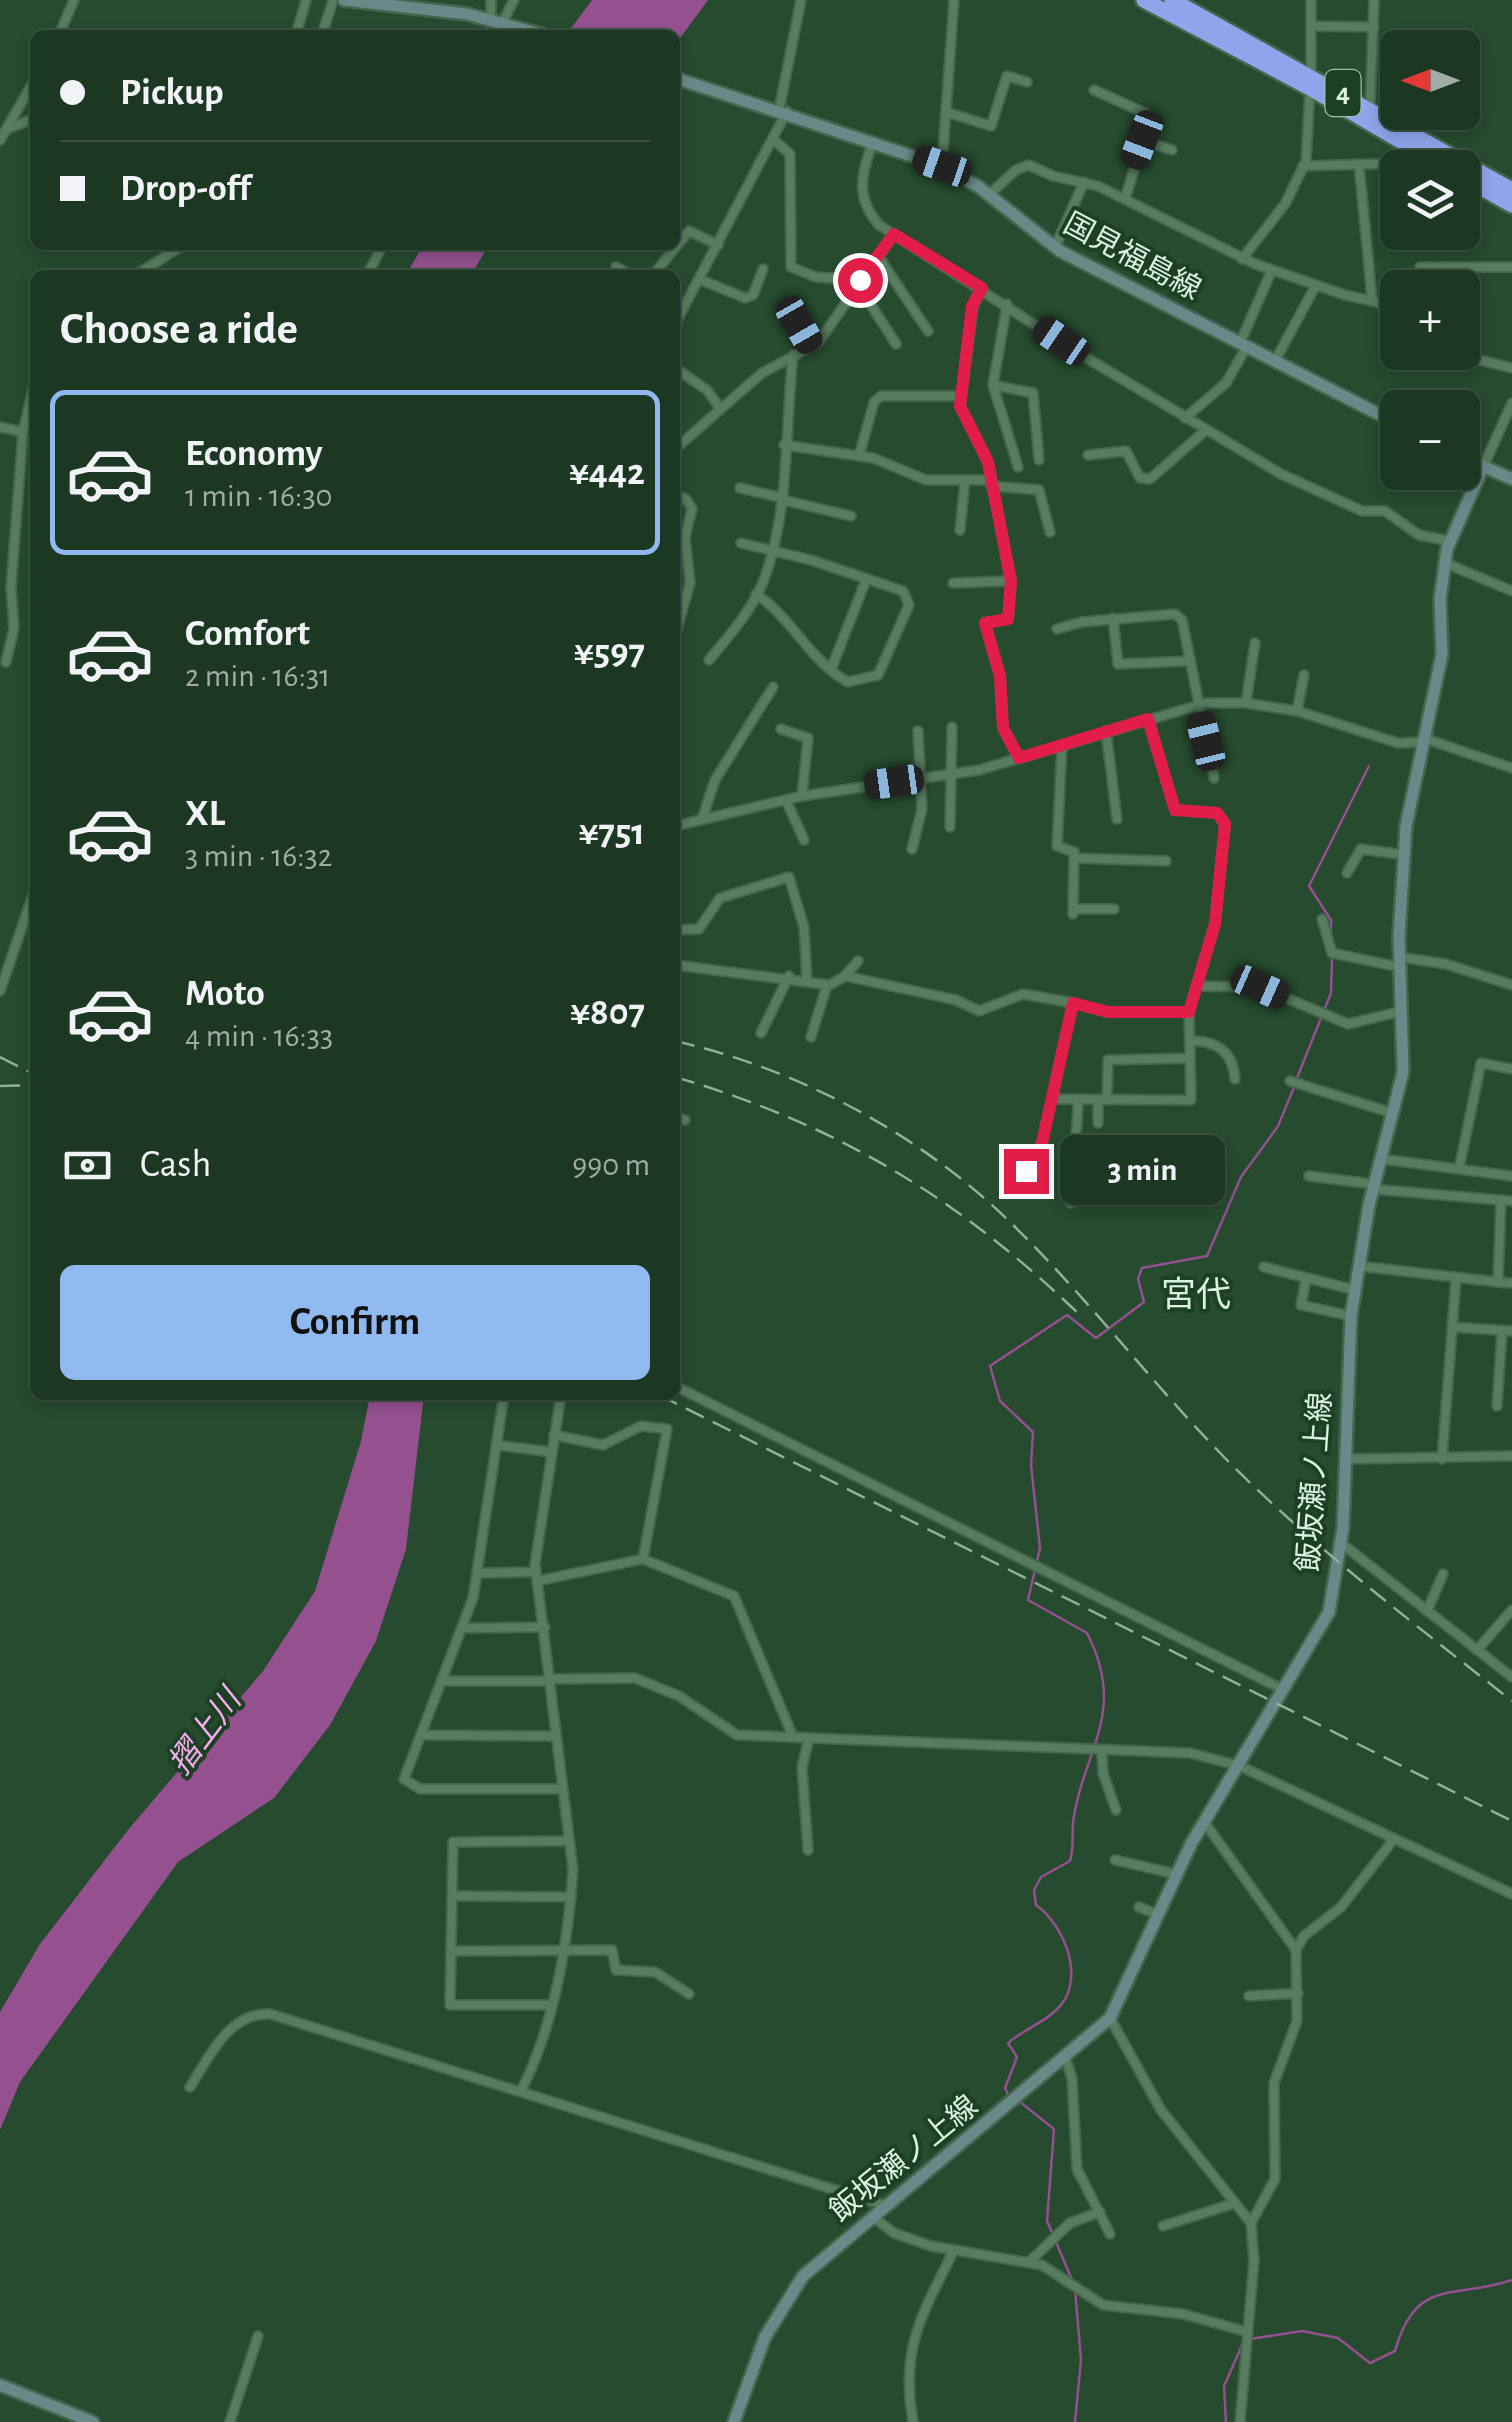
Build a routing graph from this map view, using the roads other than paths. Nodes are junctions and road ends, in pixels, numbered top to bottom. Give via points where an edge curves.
1 (74, 0) edge
2 (306, 0) edge
3 (333, 0) edge
4 (344, 0) edge
5 (491, 0) edge
6 (514, 0) edge
7 (801, 0) edge
8 (954, 0) edge
9 (1144, 0) edge
10 (1172, 0) edge
11 (1311, 0) edge
12 (1374, 0) edge
13 (386, 3) edge
14 (441, 6) edge
15 (496, 26) edge
16 (1311, 26) junction
17 (1374, 28) junction
18 (60, 30) edge
19 (297, 30) edge
20 (324, 30) edge
21 (528, 30) edge
22 (680, 80) edge
23 (1310, 81) junction
24 (1027, 82) dead end
25 (30, 88) edge
26 (1094, 90) dead end
27 (1370, 108) junction
28 (783, 110) junction
29 (946, 112) junction
30 (30, 120) edge
31 (7, 129) junction
32 (0, 140) edge
33 (774, 140) junction
34 (1142, 140) junction
35 (873, 142) junction
36 (1172, 150) dead end
37 (1401, 150) edge
38 (1380, 163) edge
39 (1360, 164) junction
40 (942, 166) junction
41 (1303, 166) junction
42 (1084, 182) junction
43 (1480, 186) edge
44 (1512, 190) edge
45 (989, 195) junction
46 (1125, 200) junction
47 (1512, 205) edge
48 (894, 234) junction
49 (680, 242) edge
50 (718, 245) junction
51 (1055, 247) junction
52 (175, 250) edge
53 (673, 250) edge
54 (878, 256) junction
55 (1242, 258) junction
56 (616, 267) dead end
57 (1420, 267) dead end
58 (1437, 267) joint
59 (1512, 267) edge
60 (763, 269) dead end
61 (144, 270) edge
62 (622, 270) edge
63 (657, 270) edge
64 (1272, 270) junction
65 (699, 279) junction
66 (858, 282) junction
67 (1316, 285) junction
68 (982, 288) junction
69 (1372, 298) junction
70 (1380, 301) edge
71 (1007, 304) junction
72 (787, 305) dead end
73 (680, 315) edge
74 (928, 331) dead end
75 (896, 344) dead end
76 (1244, 344) junction
77 (811, 346) junction
78 (793, 355) junction
79 (1480, 359) edge
80 (1275, 362) junction
81 (1512, 368) edge
82 (680, 371) edge
83 (994, 384) junction
84 (959, 396) junction
85 (30, 402) edge
86 (1512, 403) edge
87 (719, 407) junction
88 (1380, 415) edge
89 (1184, 418) junction
90 (0, 427) edge
91 (1206, 430) junction
92 (23, 432) junction
93 (680, 443) edge
94 (784, 445) junction
95 (1088, 455) dead end
96 (859, 456) junction
97 (1039, 460) dead end
98 (1480, 466) edge
99 (1018, 467) dead end
100 (1483, 468) junction
101 (1512, 478) edge
102 (965, 480) junction
103 (990, 483) junction
104 (740, 488) dead end
105 (680, 497) edge
106 (783, 499) junction
107 (852, 516) dead end
108 (960, 530) dead end
109 (1050, 532) dead end
110 (1450, 541) junction
111 (741, 543) dead end
112 (771, 550) junction
113 (1444, 564) junction
114 (866, 580) junction
115 (1011, 581) junction
116 (953, 583) dead end
117 (1512, 590) edge
118 (756, 594) junction
119 (680, 615) edge
120 (1113, 618) junction
121 (1058, 628) dead end
122 (1254, 643) dead end
123 (709, 660) dead end
124 (1190, 660) junction
125 (6, 662) dead end
126 (832, 667) junction
127 (1304, 676) dead end
128 (773, 686) dead end
129 (1246, 703) junction
130 (1196, 704) junction
131 (1298, 712) junction
132 (1148, 719) junction
133 (952, 728) dead end
134 (781, 729) dead end
135 (918, 730) dead end
136 (1106, 731) junction
137 (1422, 740) junction
138 (1062, 744) junction
139 (1019, 758) junction
140 (1512, 768) edge
141 (951, 774) junction
142 (922, 778) junction
143 (1214, 778) dead end
144 (802, 796) junction
145 (786, 800) junction
146 (702, 819) junction
147 (1117, 819) dead end
148 (680, 825) edge
149 (950, 827) dead end
150 (804, 840) dead end
151 (912, 849) dead end
152 (1405, 854) junction
153 (1074, 858) junction
154 (1166, 861) dead end
155 (1346, 873) dead end
156 (30, 904) edge
157 (1114, 908) dead end
158 (1322, 919) dead end
159 (680, 930) edge
160 (858, 960) dead end
161 (1399, 962) junction
162 (680, 965) edge
163 (789, 976) junction
164 (845, 976) junction
165 (808, 980) junction
166 (827, 985) junction
167 (1196, 986) junction
168 (1512, 986) edge
169 (0, 992) edge
170 (1073, 1003) junction
171 (1402, 1011) junction
172 (1189, 1012) junction
173 (761, 1033) dead end
174 (811, 1038) dead end
175 (1190, 1040) junction
176 (1190, 1058) junction
177 (1512, 1069) edge
178 (1235, 1079) dead end
179 (1290, 1082) dead end
180 (1052, 1099) junction
181 (1102, 1100) junction
182 (1078, 1101) junction
183 (1392, 1112) junction
184 (680, 1118) edge
185 (686, 1120) dead end
186 (1098, 1123) dead end
187 (1382, 1159) junction
188 (1458, 1169) junction
189 (1512, 1174) edge
190 (1309, 1176) dead end
191 (1025, 1186) dead end
192 (1372, 1187) junction
193 (1502, 1200) junction
194 (1512, 1201) edge
195 (1071, 1203) dead end
196 (1358, 1266) junction
197 (1264, 1268) dead end
198 (1306, 1279) junction
199 (1456, 1279) junction
200 (1498, 1282) junction
201 (1512, 1283) edge
202 (1355, 1290) junction
203 (1351, 1316) junction
204 (1452, 1327) junction
205 (1507, 1331) edge
206 (680, 1388) edge
207 (503, 1400) edge
208 (560, 1400) edge
209 (1496, 1406) dead end
210 (554, 1434) junction
211 (497, 1445) junction
212 (551, 1452) junction
213 (1512, 1456) edge
214 (1345, 1459) junction
215 (1442, 1459) junction
216 (1341, 1543) junction
217 (642, 1559) junction
218 (478, 1572) junction
219 (1443, 1574) dead end
220 (537, 1577) junction
221 (1512, 1610) edge
222 (1428, 1611) junction
223 (1498, 1626) junction
224 (545, 1627) junction
225 (1512, 1627) edge
226 (462, 1628) junction
227 (1477, 1650) junction
228 (1512, 1677) edge
229 (550, 1680) junction
230 (441, 1681) junction
231 (1284, 1690) junction
232 (421, 1734) junction
233 (554, 1736) junction
234 (793, 1738) junction
235 (809, 1738) junction
236 (1102, 1750) junction
237 (1240, 1766) junction
238 (562, 1789) junction
239 (1116, 1810) dead end
240 (1205, 1823) junction
241 (1394, 1838) junction
242 (569, 1842) junction
243 (808, 1850) dead end
244 (1115, 1860) dead end
245 (1176, 1874) junction
246 (1512, 1894) edge
247 (454, 1896) junction
248 (571, 1897) junction
249 (1139, 1907) dead end
250 (1159, 1915) junction
251 (1296, 1950) junction
252 (453, 1951) junction
253 (563, 1951) junction
254 (1298, 1993) junction
255 (689, 1994) dead end
256 (1248, 1996) dead end
257 (551, 2005) junction
258 (1110, 2018) junction
259 (1065, 2057) junction
260 (190, 2087) dead end
261 (522, 2092) junction
262 (1232, 2204) junction
263 (887, 2206) junction
264 (1100, 2212) junction
265 (873, 2217) junction
266 (1251, 2222) junction
267 (1162, 2226) dead end
268 (1110, 2234) dead end
269 (952, 2252) junction
270 (1028, 2262) junction
271 (258, 2336) dead end
272 (1248, 2338) junction
273 (0, 2385) edge
274 (94, 2422) edge
275 (230, 2422) edge
276 (734, 2422) edge
277 (914, 2422) edge
278 (1240, 2422) edge

1 - 18 street
2 - 19 street
3 - 20 street
4 - 13 main road
5 - 15 street
6 - 15 street
7 - 28 street
8 - 29 street
9 - 23 highway, 4
10 - 23 highway, 4
11 - 16 street
12 - 17 street
13 - 14 main road
14 - 15 main road
15 - 21 main road
16 - 17 street
16 - 23 street
17 - 27 street
22 - 28 main road, 国見福島線
23 - 27 highway, 4
23 - 37 highway, 4
23 - 41 street
24 - 29 street via 1007,76 991,126
25 - 31 street
26 - 34 street via 1145,113
27 - 44 highway, 4
28 - 33 street
28 - 35 main road, 国見福島線
29 - 40 street
30 - 31 street
31 - 32 street
33 - 50 street
33 - 66 street via 790,154 791,266
34 - 36 street
34 - 46 street
35 - 40 main road, 国見福島線
35 - 48 street via 860,182 862,201
38 - 39 street
39 - 41 street
39 - 69 street
40 - 45 main road, 国見福島線
41 - 55 street via 1285,204
42 - 45 street via 1024,164
42 - 46 street
42 - 51 street
43 - 47 highway
45 - 51 main road, 国見福島線
46 - 55 street
48 - 54 street
48 - 68 street
49 - 50 street via 689,231
50 - 65 street
51 - 76 main road, 国見福島線
52 - 61 street
53 - 63 street
54 - 66 street
54 - 74 street
55 - 64 street
56 - 62 street
57 - 58 street
58 - 59 street
60 - 65 street via 753,295 745,298
64 - 67 street
64 - 76 street
65 - 73 street
66 - 75 street
66 - 77 street
67 - 69 street
67 - 80 street
68 - 71 street
68 - 84 street via 972,306
69 - 70 street
71 - 83 street
71 - 89 street
72 - 77 street
76 - 80 main road, 国見福島線
76 - 89 street via 1226,383
77 - 78 street
78 - 87 street
78 - 94 street
79 - 81 street
80 - 88 main road, 国見福島線
82 - 87 street
83 - 97 street via 1033,393
83 - 99 street
84 - 96 street via 881,396
84 - 103 street via 963,420 988,462
85 - 92 street
86 - 100 street
87 - 93 street
89 - 91 street
90 - 92 street
91 - 95 street via 1150,479 1140,478 1126,451
91 - 110 street via 1362,511 1384,510 1419,536
92 - 125 street via 14,628
94 - 96 street
94 - 106 street
96 - 102 street via 926,480
98 - 100 main road
100 - 101 main road
100 - 110 main road, 飯坂瀬ノ上線
102 - 103 street
102 - 108 street
103 - 109 street via 1040,490
103 - 115 street
104 - 106 street
105 - 119 street via 692,508 686,543 692,565
106 - 107 street
106 - 112 street
110 - 113 main road, 飯坂瀬ノ上線
111 - 112 street
112 - 114 street
112 - 118 street
113 - 117 street
113 - 137 main road, 飯坂瀬ノ上線 via 1442,654
114 - 126 street
114 - 126 street via 903,592 909,605 878,674 848,682
115 - 116 street
115 - 139 street via 1008,619 985,623 1000,676 1003,728
118 - 123 street
118 - 126 street
120 - 121 street
120 - 124 street via 1176,614
120 - 124 street via 1118,664
122 - 129 street
124 - 130 street
127 - 131 street
128 - 146 street via 714,780
129 - 130 street
129 - 131 street
130 - 132 street
130 - 143 street
131 - 137 street via 1398,743
132 - 136 street
132 - 167 street via 1175,810 1217,813 1225,824 1215,924
133 - 141 street
134 - 144 street via 808,738
135 - 142 street
136 - 138 street
136 - 147 street
137 - 140 street
137 - 152 main road, 飯坂瀬ノ上線
138 - 139 street
138 - 153 street via 1057,846
139 - 141 street
141 - 142 street
141 - 149 street
142 - 144 street
142 - 151 street
144 - 145 street
145 - 146 street
145 - 150 street
146 - 148 street
152 - 155 street via 1361,849
152 - 161 main road, 飯坂瀬ノ上線
153 - 154 street
153 - 157 street via 1073,912
156 - 169 street
158 - 161 street via 1332,953
159 - 165 street via 699,929 720,898 789,877 804,928
160 - 164 street
161 - 168 street via 1446,964
161 - 171 main road, 飯坂瀬ノ上線
162 - 163 street via 749,977
163 - 165 street
163 - 173 street
164 - 166 street
164 - 170 street via 979,1011 1023,994
165 - 166 street
166 - 174 street
167 - 171 street via 1260,987 1348,1024
167 - 172 street
170 - 172 street via 1108,1012
170 - 180 street
171 - 183 main road, 飯坂瀬ノ上線 via 1403,1072
172 - 175 street
175 - 176 street
175 - 178 street via 1226,1052
176 - 181 street via 1108,1060
176 - 181 street via 1191,1100
177 - 188 street via 1481,1064
179 - 183 street
180 - 182 street
180 - 191 street
181 - 182 street
181 - 186 street
182 - 195 street
183 - 187 main road, 飯坂瀬ノ上線
184 - 185 street
187 - 188 street
187 - 192 main road, 飯坂瀬ノ上線
188 - 189 street
190 - 192 street
192 - 193 street
192 - 196 main road, 飯坂瀬ノ上線
193 - 194 street
193 - 200 street
196 - 199 street
196 - 202 main road, 飯坂瀬ノ上線
197 - 198 street
198 - 202 street
198 - 203 street via 1301,1305
199 - 200 street
199 - 204 street
200 - 201 street
202 - 203 main road, 飯坂瀬ノ上線
203 - 214 main road, 飯坂瀬ノ上線
204 - 205 street
204 - 215 street
205 - 209 street
206 - 231 street
207 - 211 street
208 - 210 street
210 - 212 street
210 - 217 street via 603,1445 641,1426 667,1429
211 - 212 street
211 - 218 street
212 - 220 street via 535,1544
213 - 215 street
214 - 215 street
214 - 216 main road, 飯坂瀬ノ上線
216 - 222 street
216 - 231 main road, 飯坂瀬ノ上線 via 1328,1612
217 - 220 street
217 - 234 street via 734,1596
218 - 220 street
218 - 226 street
219 - 222 street
220 - 224 street
221 - 223 street
222 - 227 street
223 - 225 street
223 - 227 street
224 - 226 street
224 - 229 street
226 - 230 street
227 - 228 street
229 - 230 street
229 - 233 street
229 - 234 street via 636,1678 679,1696 737,1734
230 - 232 street
231 - 237 main road, 飯坂瀬ノ上線
232 - 233 street
232 - 238 street via 404,1780 420,1789
233 - 238 street
234 - 235 street
235 - 236 street
235 - 243 street via 802,1767
236 - 237 street via 1190,1753
236 - 239 street
237 - 240 main road, 飯坂瀬ノ上線
237 - 241 street
238 - 242 street
240 - 245 main road, 飯坂瀬ノ上線
240 - 251 street
241 - 246 street
241 - 251 street via 1341,1907
242 - 247 street via 453,1842
242 - 248 street
244 - 245 street
245 - 250 main road, 飯坂瀬ノ上線
247 - 248 street
247 - 252 street
248 - 253 street
249 - 250 street
250 - 258 main road, 飯坂瀬ノ上線
251 - 254 street
252 - 253 street
252 - 257 street via 450,2005
253 - 255 street via 612,1950 620,1972 655,1972
253 - 257 street
254 - 256 street
254 - 266 street via 1293,2038 1274,2083 1275,2179
257 - 261 street
258 - 259 main road, 飯坂瀬ノ上線
258 - 262 street via 1161,2110
259 - 263 main road, 飯坂瀬ノ上線
259 - 264 street via 1077,2169
260 - 261 street via 225,2033 260,2014
261 - 263 street
262 - 266 street
262 - 267 street
263 - 265 main road, 飯坂瀬ノ上線
264 - 268 street
264 - 270 street via 1070,2224
265 - 269 street via 909,2240
265 - 276 main road, 飯坂瀬ノ上線 via 822,2257 783,2302
266 - 272 street
269 - 270 street
269 - 277 street via 912,2338
270 - 272 street via 1103,2305 1182,2314
271 - 275 street
272 - 278 street
273 - 274 main road

